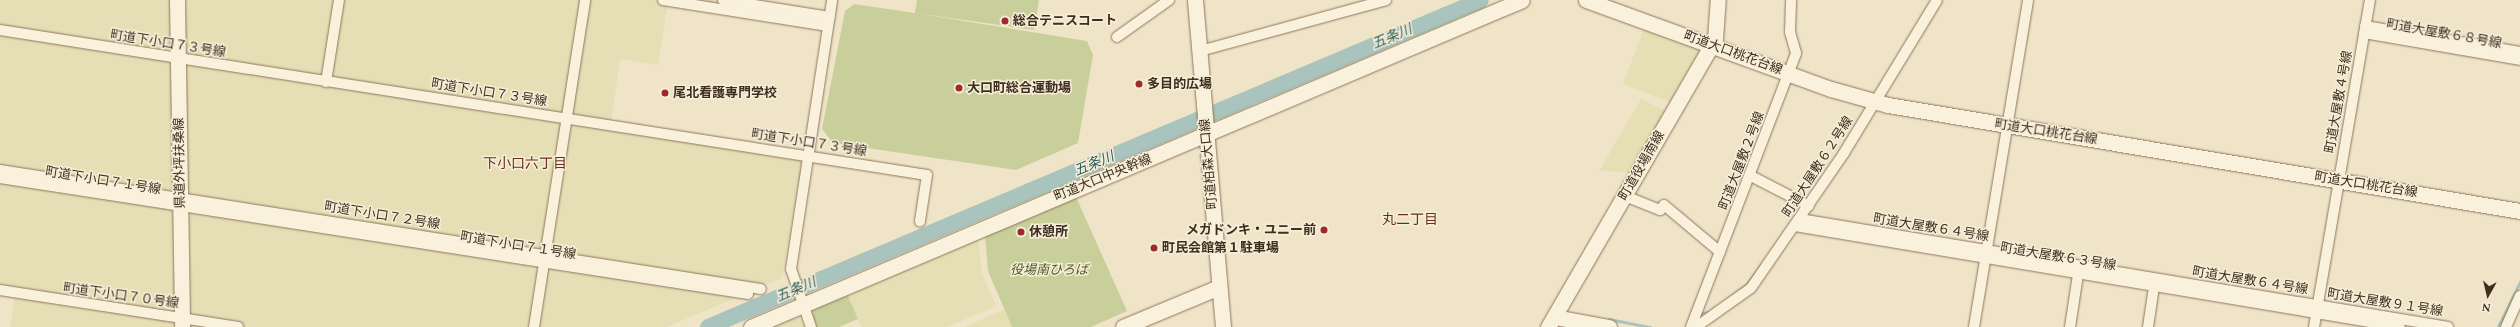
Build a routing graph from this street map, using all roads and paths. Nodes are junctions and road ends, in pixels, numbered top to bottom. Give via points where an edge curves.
1 (177, 0) edge
2 (339, 0) edge
3 (584, 0) edge
4 (663, 0) edge
5 (723, 0) edge
6 (832, 0) edge
7 (1169, 0) edge
8 (1196, 0) edge
9 (1386, 0) edge
10 (1522, 0) edge
11 (1586, 0) edge
12 (1718, 0) edge
13 (1791, 0) edge
14 (1937, 0) edge
15 (2028, 0) edge
16 (2370, 0) edge
17 (748, 2) edge
18 (829, 21) junction
19 (0, 30) edge
20 (2365, 30) junction
21 (1116, 37) dead end
22 (1712, 45) junction
23 (1200, 51) junction
24 (2520, 52) edge
25 (178, 58) junction
26 (2520, 60) edge
27 (1789, 73) junction
28 (326, 82) junction
29 (1875, 102) junction
30 (566, 118) junction
31 (2008, 125) junction
32 (1206, 129) junction
33 (808, 156) junction
34 (0, 170) edge
35 (1751, 176) junction
36 (0, 178) edge
37 (2339, 180) junction
38 (1625, 196) junction
39 (180, 202) junction
40 (1809, 206) junction
41 (2520, 211) edge
42 (920, 222) dead end
43 (1797, 223) junction
44 (1720, 252) junction
45 (1986, 254) junction
46 (544, 259) junction
47 (2079, 270) junction
48 (2155, 282) junction
49 (1219, 287) junction
50 (761, 289) dead end
51 (0, 290) edge
52 (748, 294) dead end
53 (2520, 296) edge
54 (802, 302) junction
55 (2317, 309) junction
56 (1552, 322) edge
57 (182, 323) edge
58 (238, 327) edge
59 (534, 327) edge
60 (751, 327) edge
61 (811, 327) edge
62 (1123, 327) edge
63 (1223, 327) edge
64 (1609, 327) edge
65 (1691, 327) edge
66 (1696, 327) edge
67 (1974, 327) edge
68 (2070, 327) edge
69 (2148, 327) edge
70 (2314, 327) edge
71 (2400, 327) edge
72 (2448, 327) edge
73 (2506, 327) edge

1 - 25 street, 県道外坪扶桑線
2 - 28 street
3 - 30 street
4 - 18 street
5 - 17 street
6 - 18 street
7 - 21 street
8 - 23 street, 町道柏森大口線
9 - 23 street
10 - 32 street, 町道大口中央幹線
11 - 22 street, 町道大口桃花台線
12 - 22 street, 町道役場南線 via 1716,34
13 - 27 street, 町道大屋敷２号線 via 1790,32 1796,49
14 - 29 street, 町道大屋敷６２号線
15 - 31 street
16 - 20 street, 町道大屋敷４号線
17 - 18 street
18 - 33 street
19 - 25 street, 町道下小口７３号線
20 - 24 street
20 - 26 street, 町道大屋敷６８号線
20 - 37 street, 町道大屋敷４号線
22 - 27 street, 町道大口桃花台線
22 - 38 street, 町道役場南線
23 - 32 street, 町道柏森大口線
25 - 28 street, 町道下小口７３号線
25 - 39 street, 県道外坪扶桑線
27 - 29 street, 町道大口桃花台線
27 - 35 street, 町道大屋敷２号線
28 - 30 street, 町道下小口７３号線
29 - 31 street, 町道大口桃花台線
29 - 40 street, 町道大屋敷６２号線
30 - 33 street, 町道下小口７３号線
30 - 46 street
31 - 37 street, 町道大口桃花台線
31 - 45 street
32 - 49 street, 町道柏森大口線
32 - 54 street, 町道大口中央幹線
33 - 42 street, 町道下小口７３号線 via 927,175
33 - 54 street via 792,277
34 - 39 street, 町道下小口７２号線
35 - 40 street
35 - 44 street, 町道大屋敷２号線
36 - 39 street, 町道下小口７１号線
37 - 41 street, 町道大口桃花台線
37 - 55 street, 町道大屋敷４号線
38 - 44 street via 1660,210 1664,206
38 - 56 street, 町道役場南線
39 - 46 street, 町道下小口７２号線
39 - 57 street, 県道外坪扶桑線
40 - 43 street, 町道大屋敷６２号線
43 - 45 street, 町道大屋敷６３号線
43 - 66 street, 町道大屋敷６２号線 via 1751,288
44 - 65 street, 町道大屋敷２号線
45 - 47 street, 町道大屋敷６３号線
45 - 67 street
46 - 50 street, 町道下小口７２号線
46 - 52 street, 町道下小口７１号線
46 - 59 street
47 - 48 street, 町道大屋敷６３号線
47 - 68 street
48 - 55 street, 町道大屋敷６４号線
48 - 69 street
49 - 62 street
49 - 63 street, 町道柏森大口線
51 - 57 street, 町道下小口７０号線
53 - 73 street
54 - 60 street, 町道大口中央幹線
54 - 61 street
55 - 70 street, 町道大屋敷４号線
55 - 71 street
55 - 72 street, 町道大屋敷９１号線
56 - 64 street
57 - 58 street, 町道下小口７０号線

